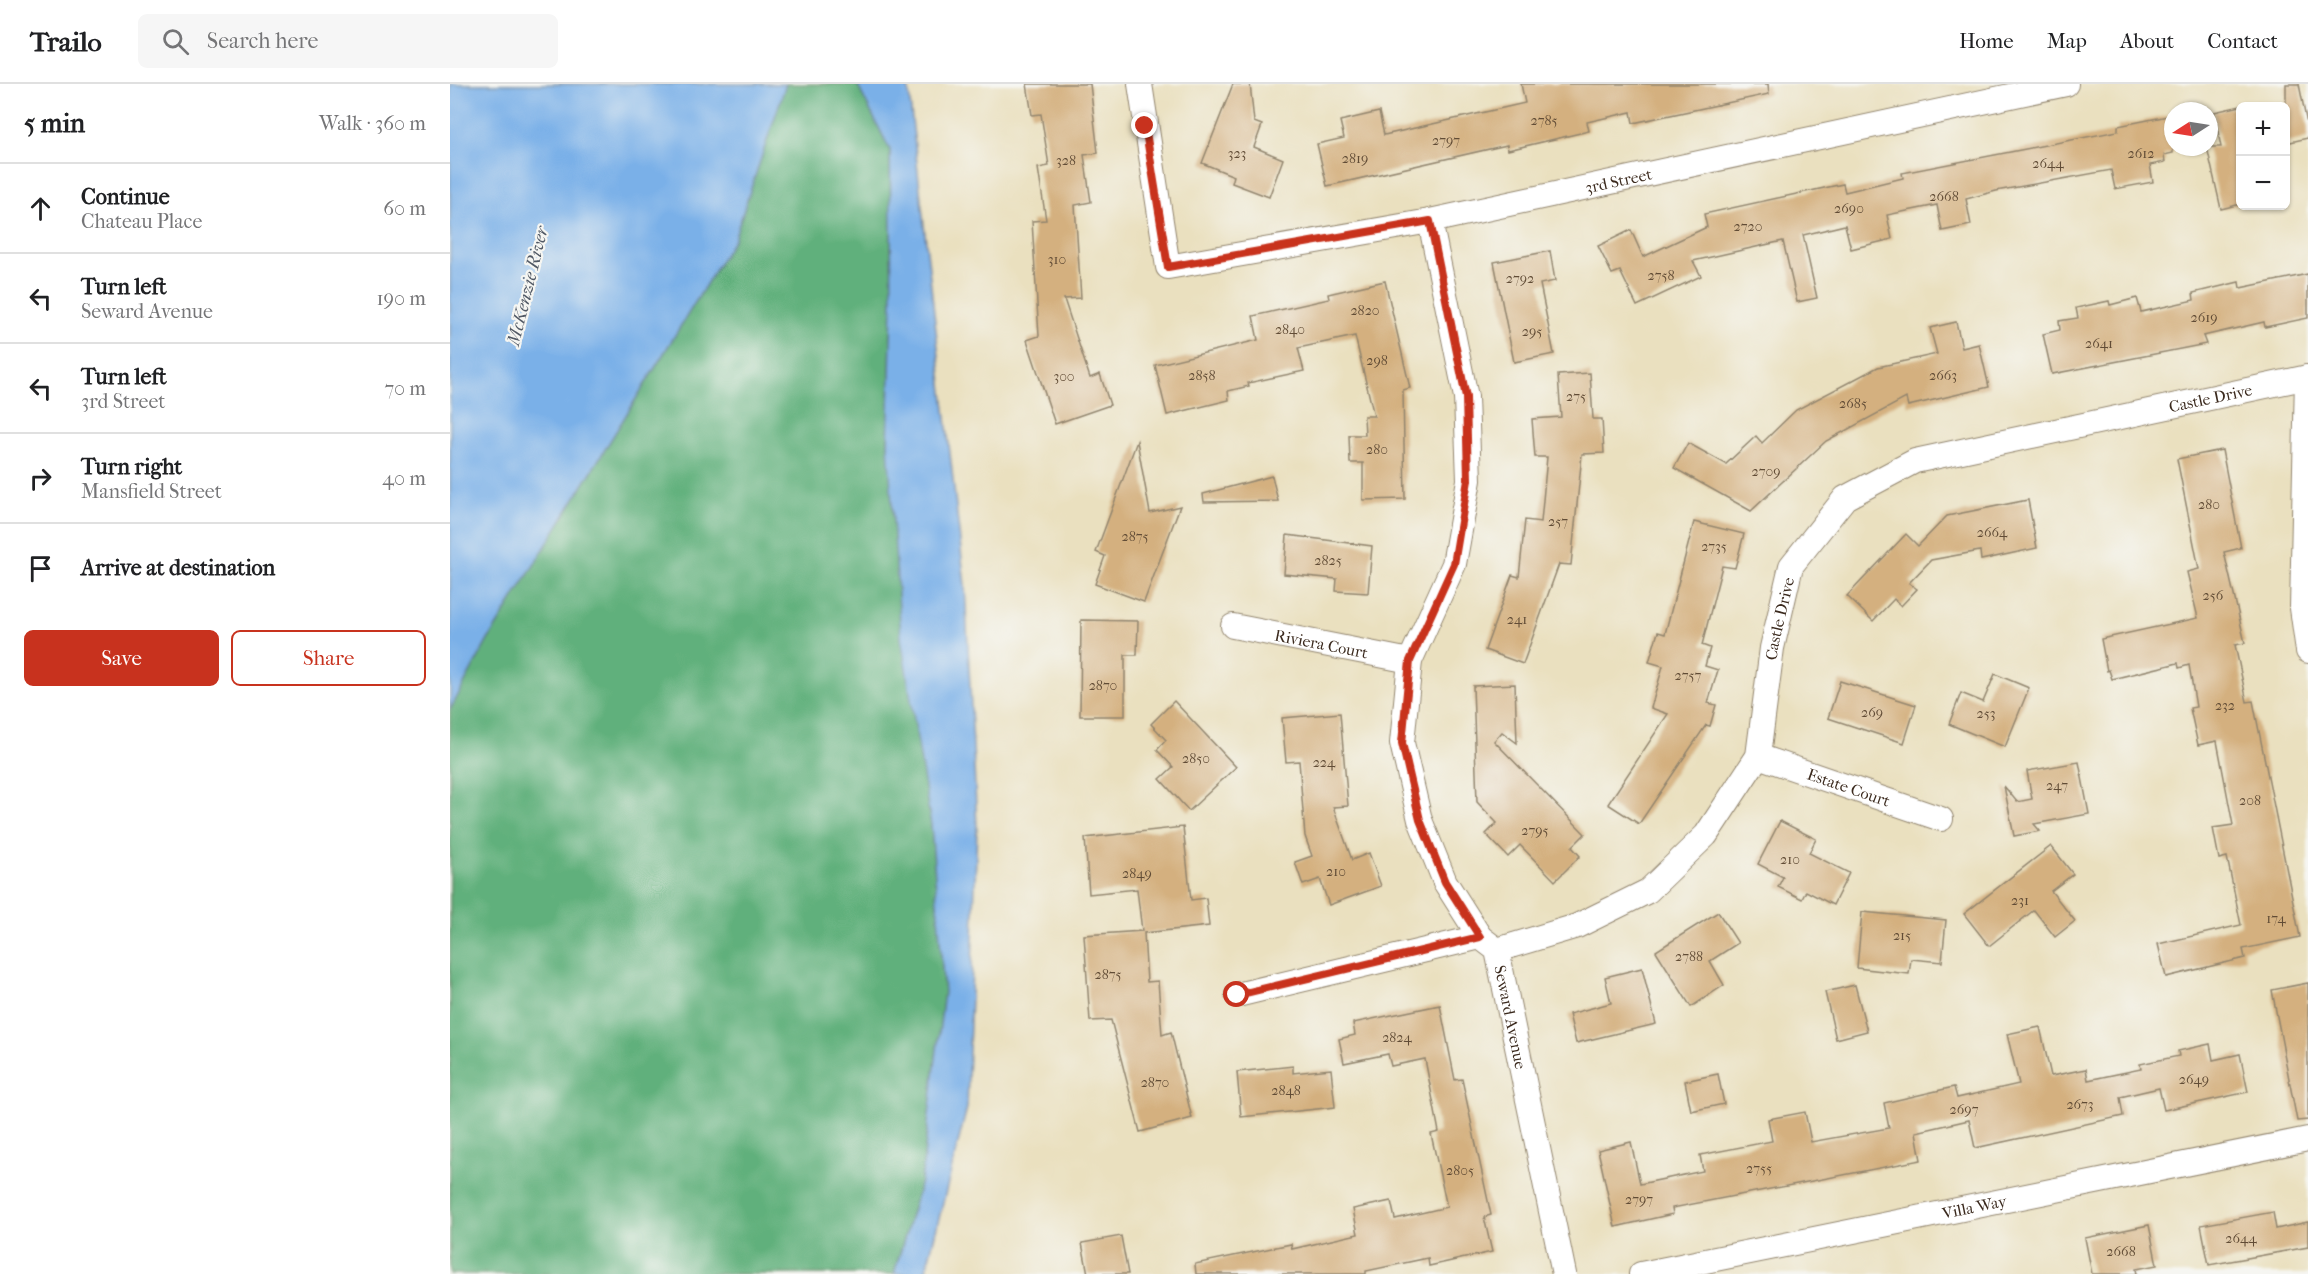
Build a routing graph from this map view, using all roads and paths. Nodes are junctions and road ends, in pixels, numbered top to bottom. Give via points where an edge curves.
1 (1140, 84) edge
2 (2066, 84) edge
3 (2004, 91) edge
4 (1430, 221) junction
5 (2308, 377) edge
6 (1233, 626) dead end
7 (2308, 651) edge
8 (1410, 661) junction
9 (1758, 756) junction
10 (1941, 819) dead end
11 (1488, 944) junction
12 (1237, 995) dead end
13 (2308, 1139) edge
14 (1564, 1274) edge
15 (1641, 1274) edge

1 - 4 street, 3rd Street via 1168,267
2 - 3 street, 3rd Street
3 - 4 street, 3rd Street
4 - 8 street, Seward Avenue via 1466,397 1468,480 1454,564
5 - 7 street via 2302,608
5 - 9 street, Castle Drive via 1915,461 1845,498 1791,566 1772,648
6 - 8 street, Riviera Court
8 - 11 street, Seward Avenue via 1402,743 1420,820 1445,882
9 - 10 street, Estate Court
9 - 11 street, Castle Drive via 1706,835 1648,891 1577,926
11 - 12 street, Castle Drive
11 - 14 street, Seward Avenue
13 - 15 street, Villa Way

